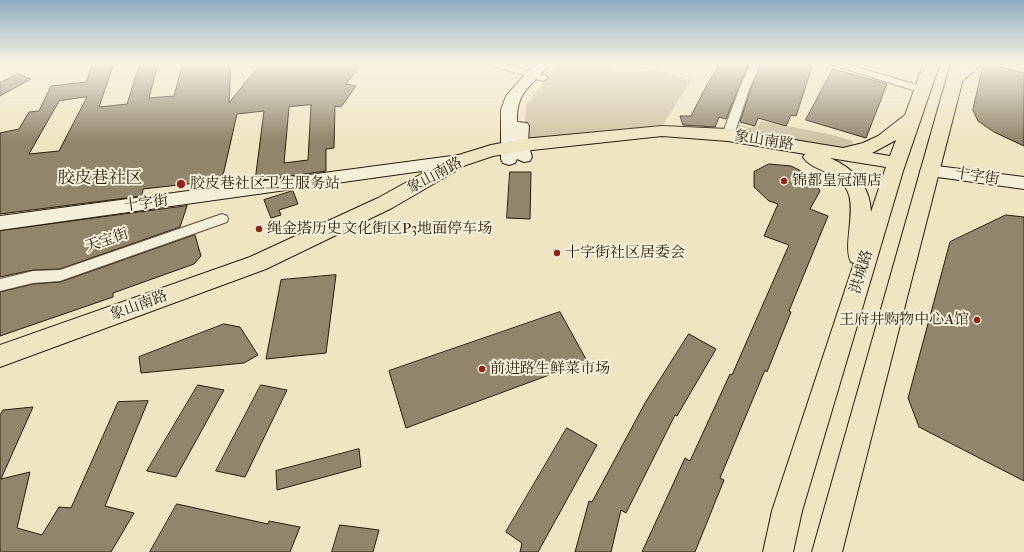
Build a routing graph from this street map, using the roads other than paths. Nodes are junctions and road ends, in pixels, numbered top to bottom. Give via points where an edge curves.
1 (521, 89) edge
2 (744, 89) edge
3 (922, 89) edge
4 (952, 89) edge
5 (914, 116) junction
6 (728, 135) junction
7 (516, 152) junction
8 (840, 153) junction
9 (812, 157) junction
10 (459, 161) junction
11 (896, 167) junction
12 (930, 168) junction
13 (1024, 176) edge
14 (1024, 184) edge
15 (222, 219) dead end
16 (0, 223) edge
17 (0, 285) edge
18 (856, 291) junction
19 (0, 356) edge
20 (0, 366) edge
21 (778, 552) edge
22 (827, 552) edge

1 - 7 street via 513,96 509,110
2 - 6 street
3 - 5 main road, 洪城路
4 - 12 main road
5 - 8 main road via 879,144 868,149
5 - 11 main road, 洪城路
6 - 7 main road, 象山南路 via 662,131
6 - 8 main road, 象山南路
7 - 9 main road, 象山南路 via 658,141 744,145
7 - 10 main road, 象山南路 via 491,151
7 - 20 main road, 象山南路 via 469,166 391,209 262,272
8 - 11 main road, 象山南路
9 - 11 main road, 象山南路
9 - 18 main road via 839,169 856,185 861,216
10 - 16 street, 十字街
10 - 19 main road, 象山南路 via 385,203 258,263
11 - 18 main road, 洪城路
12 - 13 street, 十字街
12 - 14 street, 十字街
12 - 22 main road
15 - 17 street, 天宝街 via 60,275 32,277
18 - 21 main road, 洪城路 via 787,512

